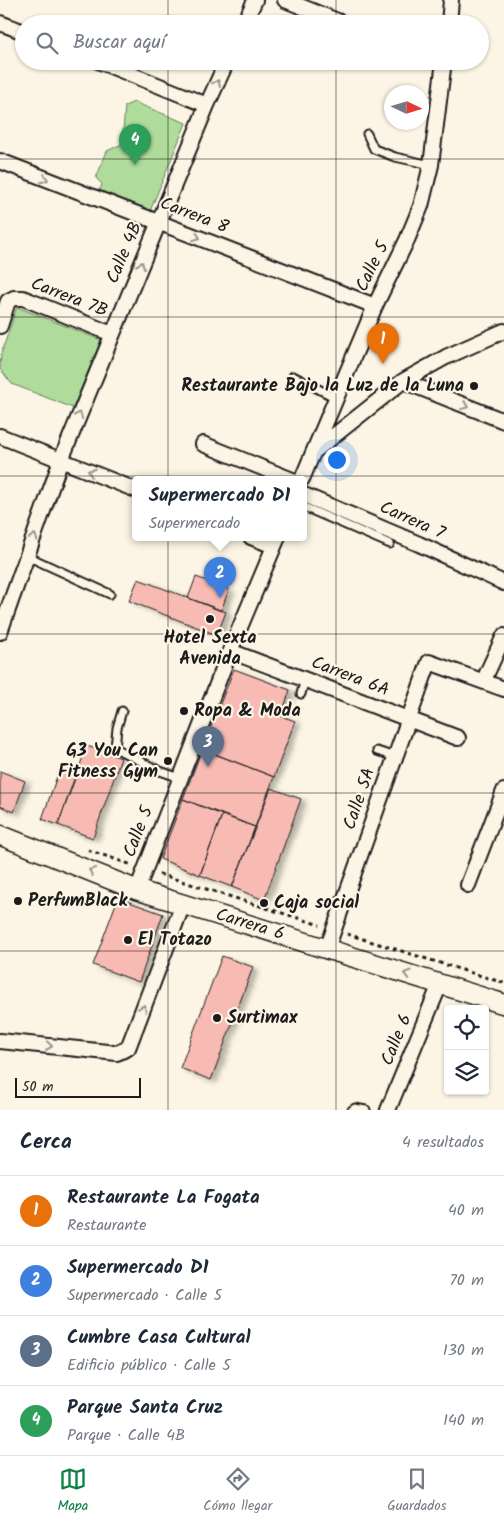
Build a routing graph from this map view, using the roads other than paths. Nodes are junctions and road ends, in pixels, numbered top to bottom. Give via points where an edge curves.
1 (255, 0) edge
2 (285, 0) edge
3 (451, 0) edge
4 (248, 15) edge
5 (322, 15) edge
6 (450, 15) edge
7 (0, 23) edge
8 (15, 29) edge
9 (120, 70) edge
10 (223, 70) edge
11 (441, 70) edge
12 (207, 105) junction
13 (367, 134) dead end
14 (0, 162) edge
15 (431, 165) junction
16 (158, 223) junction
17 (375, 306) junction
18 (0, 326) edge
19 (504, 331) edge
20 (112, 334) junction
21 (294, 376) dead end
22 (404, 381) junction
23 (336, 398) junction
24 (504, 421) edge
25 (0, 436) edge
26 (202, 444) dead end
27 (313, 452) junction
28 (61, 460) junction
29 (282, 476) edge
30 (303, 476) edge
31 (132, 488) edge
32 (307, 497) edge
33 (307, 509) edge
34 (276, 541) edge
35 (390, 544) dead end
36 (27, 556) junction
37 (504, 584) edge
38 (110, 594) dead end
39 (0, 632) edge
40 (504, 636) edge
41 (230, 650) junction
42 (305, 679) junction
43 (485, 682) junction
44 (504, 689) edge
45 (302, 694) dead end
46 (122, 711) dead end
47 (408, 719) junction
48 (458, 738) dead end
49 (377, 751) dead end
50 (395, 757) junction
51 (180, 778) junction
52 (504, 791) edge
53 (0, 835) edge
54 (468, 886) dead end
55 (137, 890) junction
56 (183, 904) junction
57 (327, 949) junction
58 (440, 984) junction
59 (504, 1004) edge
60 (0, 1041) edge
61 (352, 1110) edge
62 (366, 1110) edge
63 (388, 1110) edge

1 - 4 street
2 - 5 street
3 - 6 street
7 - 8 street
9 - 12 street
12 -> 10 street, Calle 4B
11 - 15 street, Calle 5
12 - 16 street, Calle 4B
13 - 15 lane via 374,150
14 -> 16 street, Carrera 8
15 - 17 street, Calle 5 via 421,206
16 -> 17 street, Carrera 8
20 -> 16 street, Calle 4B
17 - 23 street, Calle 5
18 - 20 street, Carrera 7B via 8,301 23,298
19 - 22 street via 446,357
28 -> 20 street, Calle 4B
21 - 23 lane
22 -> 24 street
22 - 27 street
23 - 27 street, Calle 5
25 - 28 street
26 - 29 street
27 - 30 street, Calle 5
31 -> 28 street
36 -> 28 street, Calle 4B
32 - 37 street, Carrera 7
33 - 35 lane
34 - 41 street, Calle 5
36 - 38 lane
36 - 39 street, Calle 4B
40 - 43 street
41 - 42 street, Carrera 6A
41 - 51 street, Calle 5
42 - 45 lane
42 - 47 street, Carrera 6A
43 - 44 street
43 - 47 street, Calle 5A via 429,662
46 - 51 lane via 115,748
47 - 48 street, Carrera 6A
47 - 50 street, Calle 5A
49 - 50 lane
50 - 57 street, Calle 5A
51 - 55 street, Calle 5
52 - 54 street
55 -> 53 main road, Carrera 6
55 - 56 main road, Carrera 6
56 - 57 main road, Carrera 6
60 -> 56 street via 117,1053 128,1048
58 -> 57 main road, Carrera 6
58 - 59 main road, Carrera 6
58 - 63 street, Calle 6
61 - 62 lane

